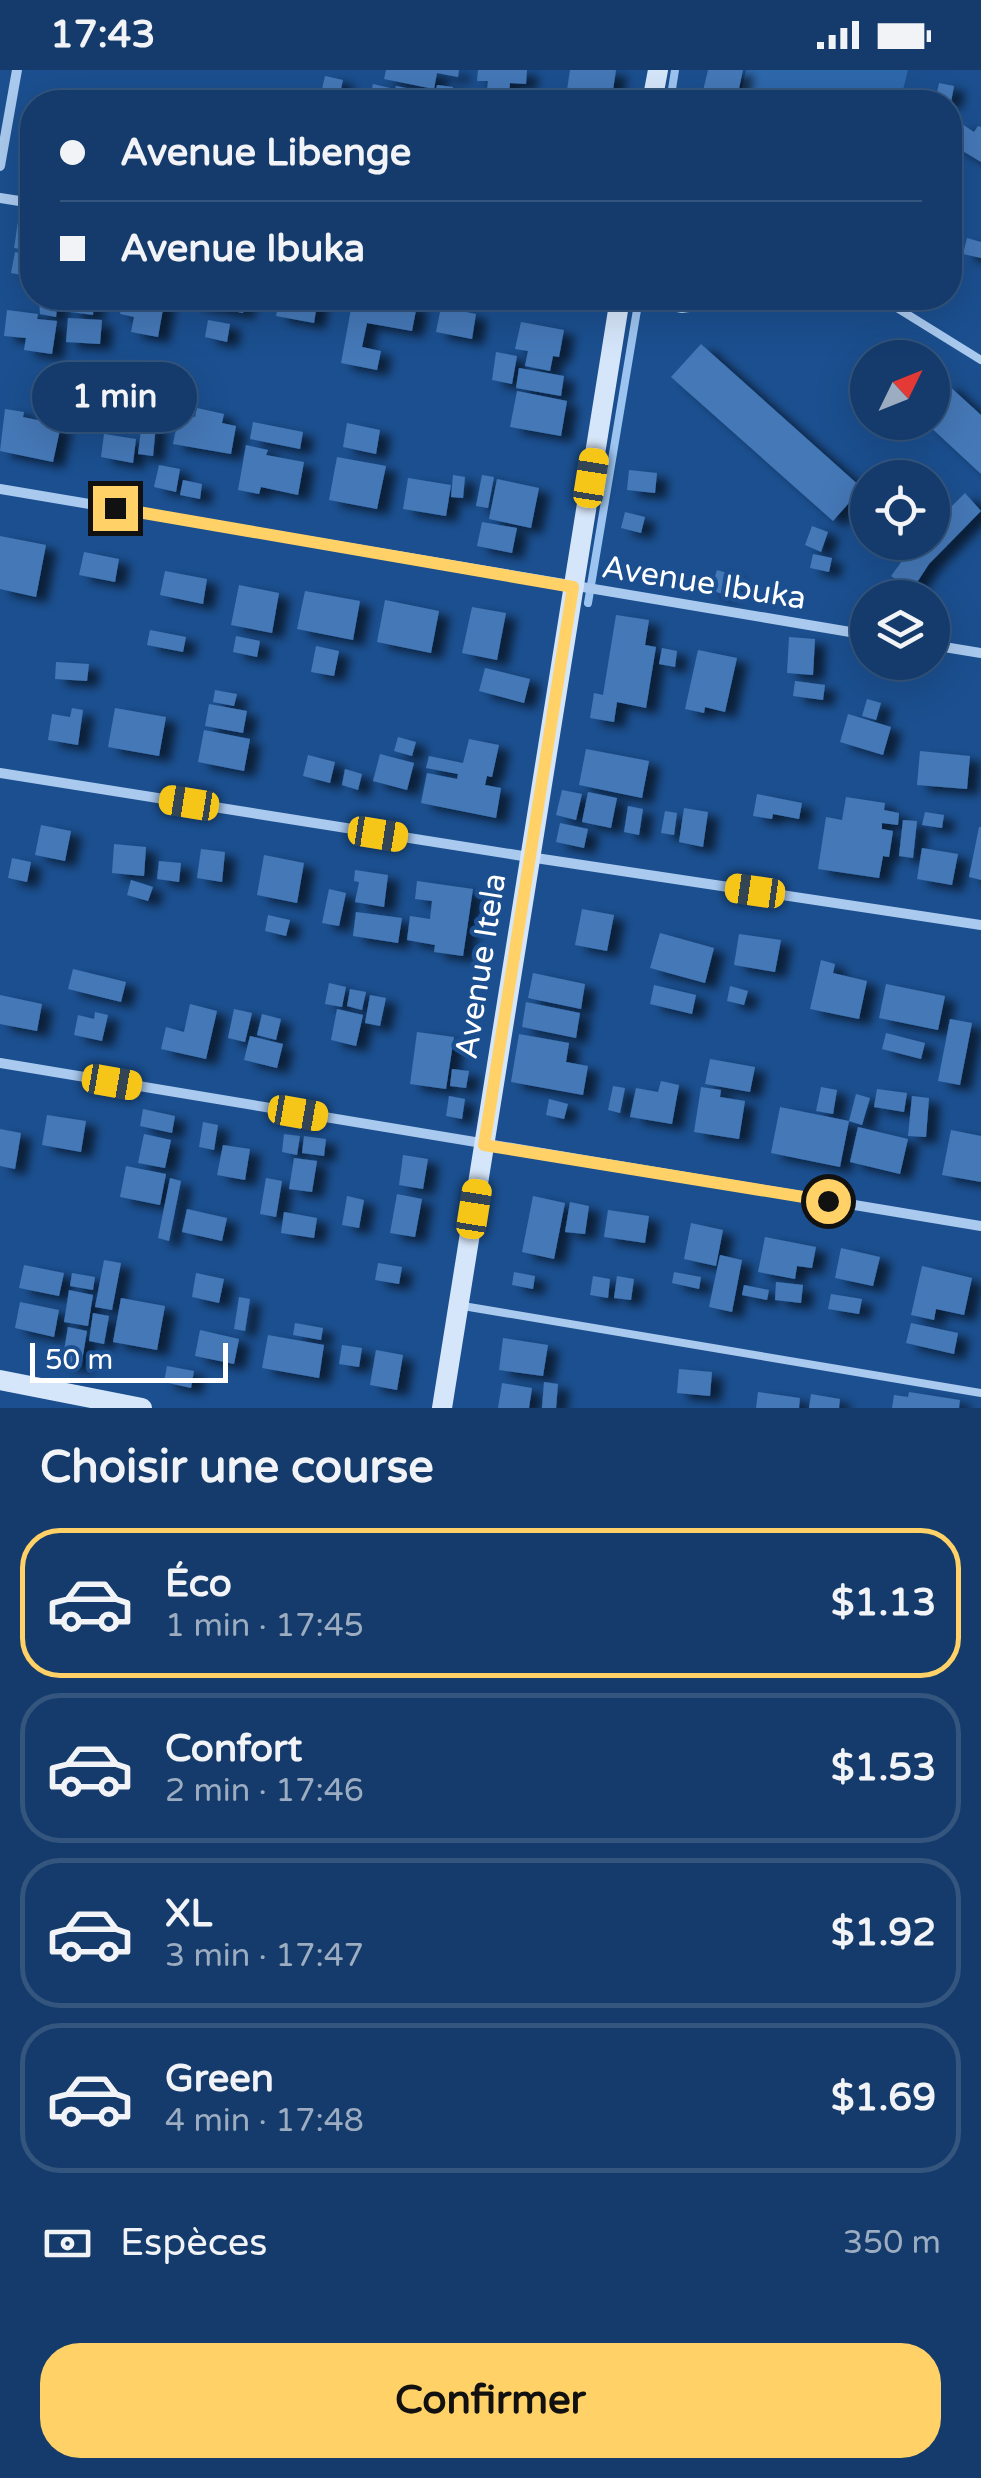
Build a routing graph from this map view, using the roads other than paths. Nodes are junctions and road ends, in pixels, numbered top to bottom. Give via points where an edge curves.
1 (18, 70) edge
2 (0, 166) edge
3 (622, 310) edge
4 (901, 310) edge
5 (981, 360) edge
6 (0, 488) edge
7 (573, 587) junction
8 (850, 632) edge
9 (950, 649) edge
10 (981, 653) edge
11 (0, 773) edge
12 (529, 858) junction
13 (981, 925) edge
14 (0, 1063) edge
15 (484, 1145) junction
16 (981, 1226) edge
17 (458, 1305) junction
18 (0, 1380) edge
19 (981, 1393) edge
20 (142, 1408) edge
21 (442, 1408) edge

1 - 2 street
3 - 7 street, Avenue Itela
4 - 5 lane
6 - 7 street, Avenue Ibuka
7 - 8 street, Avenue Ibuka
7 - 12 street, Avenue Itela
9 - 10 street
11 - 12 street
12 - 13 street
12 - 15 street, Avenue Itela
14 - 15 street
15 - 16 street
15 - 17 street, Avenue Itela
17 - 19 lane
17 - 21 street, Avenue Itela
18 - 20 street

